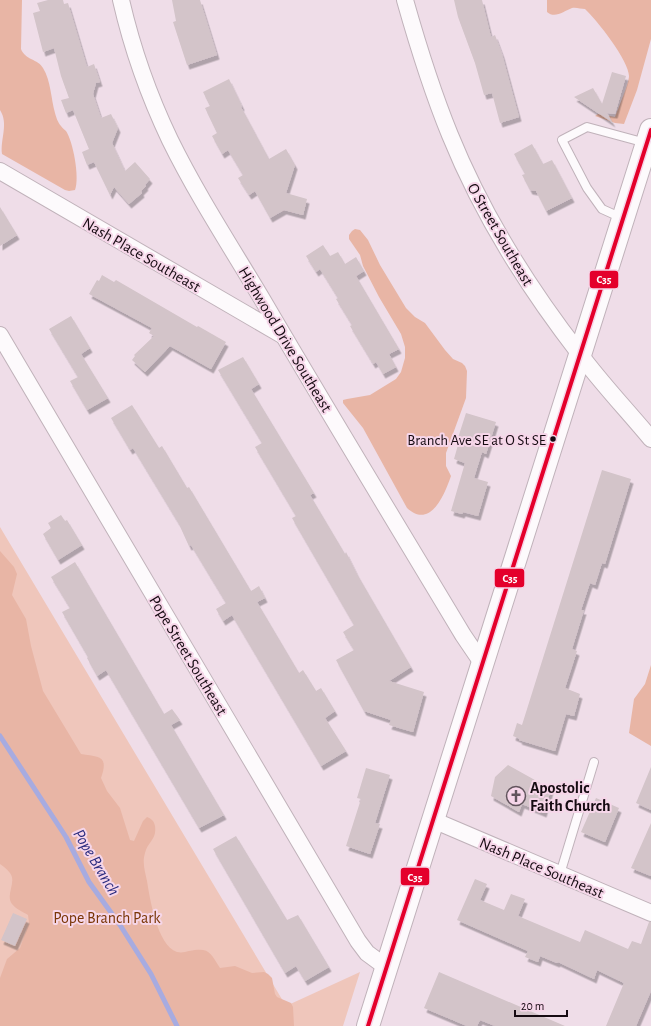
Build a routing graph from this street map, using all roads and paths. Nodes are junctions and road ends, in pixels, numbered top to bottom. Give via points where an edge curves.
1 (121, 0) edge
2 (405, 0) edge
3 (649, 136) edge
4 (0, 171) edge
5 (623, 219) junction
6 (0, 335) edge
7 (283, 336) junction
8 (580, 355) junction
9 (651, 439) edge
10 (482, 663) junction
11 (594, 762) dead end
12 (433, 820) junction
13 (560, 874) junction
14 (651, 913) edge
15 (386, 967) junction
16 (368, 1026) edge

1 - 7 street, Highwood Drive Southeast via 143,75 170,139
2 - 8 street, O Street Southeast via 435,98 476,192 524,275
3 - 5 main road
3 - 5 lane via 587,127 562,140 587,188 602,209
4 - 7 street, Nash Place Southeast
5 - 8 main road
6 - 15 street, Pope Street Southeast via 358,941 367,953
7 - 10 street, Highwood Drive Southeast
8 - 9 street, O Street Southeast
8 - 10 main road
10 - 12 main road
11 - 13 lane
12 - 13 street, Nash Place Southeast
12 - 15 main road
13 - 14 street, Nash Place Southeast
15 - 16 main road

